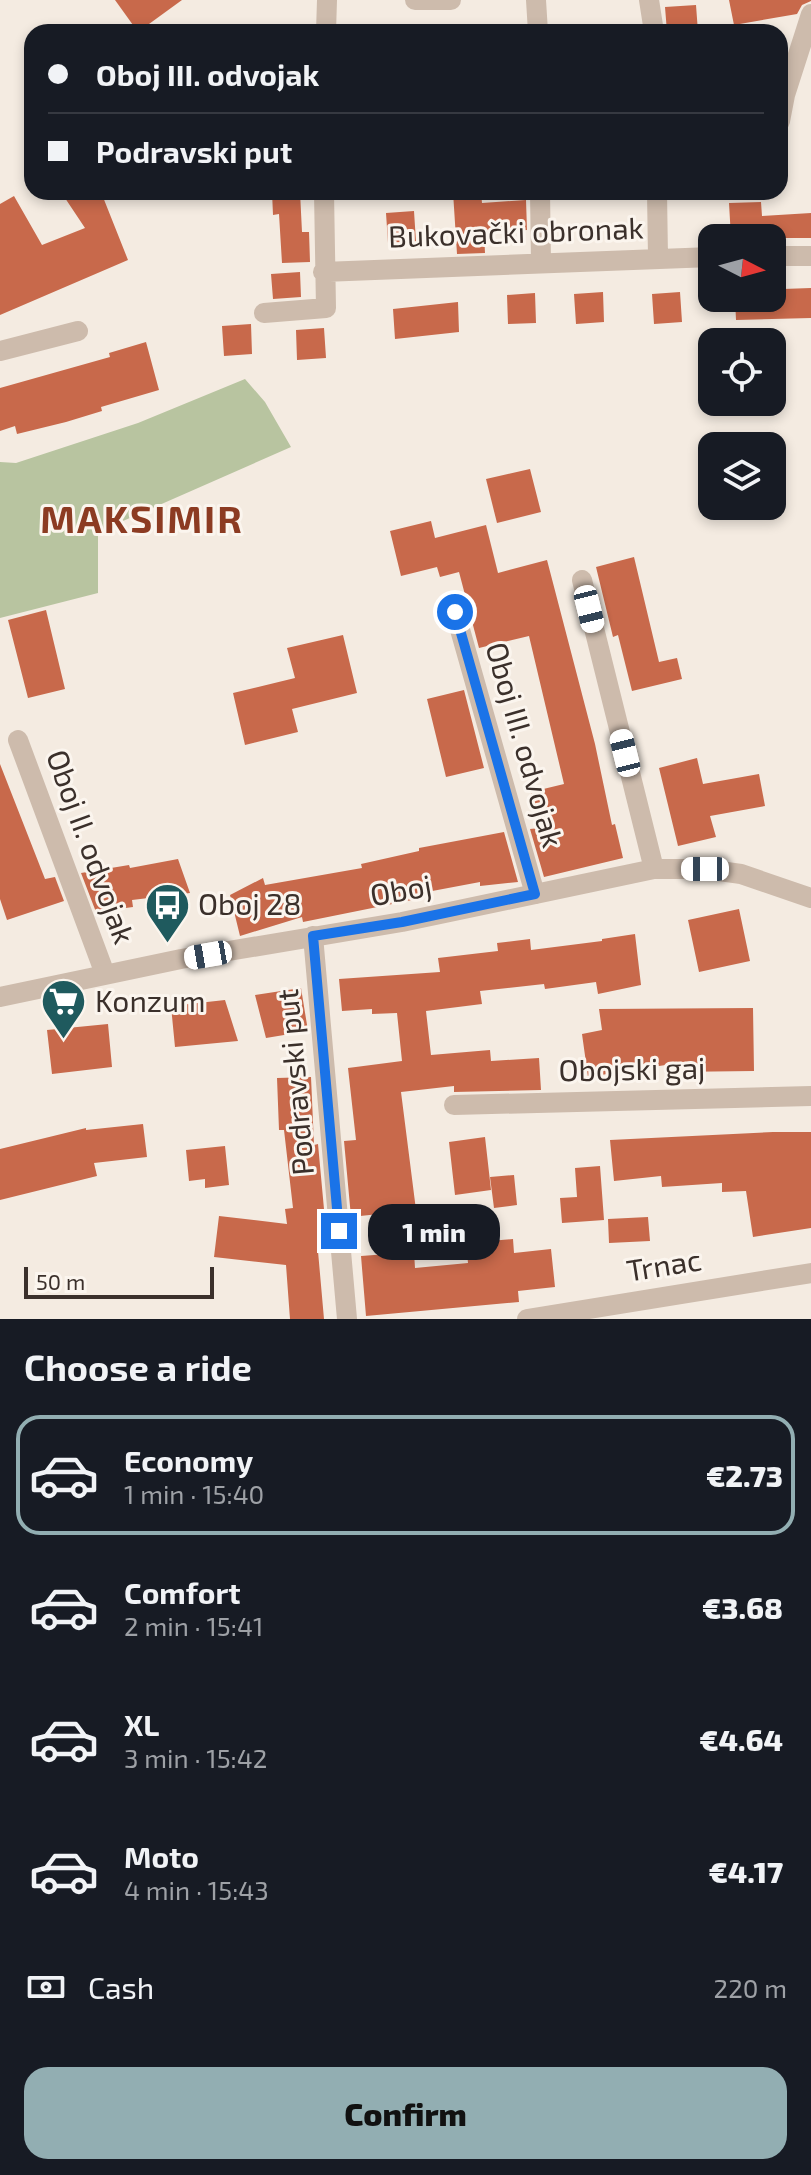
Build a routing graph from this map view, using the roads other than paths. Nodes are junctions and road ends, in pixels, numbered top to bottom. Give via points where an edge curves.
1 (327, 0) edge
2 (415, 0) edge
3 (451, 0) edge
4 (536, 0) edge
5 (649, 0) edge
6 (811, 14) edge
7 (326, 24) edge
8 (538, 24) edge
9 (653, 24) edge
10 (788, 86) edge
11 (324, 200) edge
12 (540, 200) edge
13 (657, 200) edge
14 (786, 256) edge
15 (811, 256) edge
16 (658, 257) junction
17 (698, 257) edge
18 (541, 262) junction
19 (323, 272) junction
20 (264, 313) dead end
21 (78, 331) dead end
22 (0, 351) edge
23 (582, 580) dead end
24 (455, 612) dead end
25 (18, 740) dead end
26 (654, 869) junction
27 (535, 894) junction
28 (811, 898) edge
29 (313, 936) junction
30 (105, 974) junction
31 (0, 997) edge
32 (811, 1096) edge
33 (454, 1105) dead end
34 (811, 1273) edge
35 (347, 1319) edge
36 (527, 1319) edge

1 - 7 street
2 - 3 street
4 - 8 street
5 - 9 street
6 - 10 street
11 - 19 street
12 - 18 street
13 - 16 street
14 - 15 street
16 - 17 street, Bukovački obronak
16 - 18 street, Bukovački obronak
18 - 19 street, Bukovački obronak
19 - 20 street via 326,308
21 - 22 street
23 - 26 street
24 - 27 street, Oboj III. odvojak
25 - 30 street, Oboj II. odvojak
26 - 27 street, Oboj
26 - 28 street, Oboj via 741,874
27 - 29 street, Oboj
29 - 30 street, Oboj
29 - 35 street, Podravski put
30 - 31 street, Oboj
32 - 33 street, Obojski gaj
34 - 36 street, Trnac

